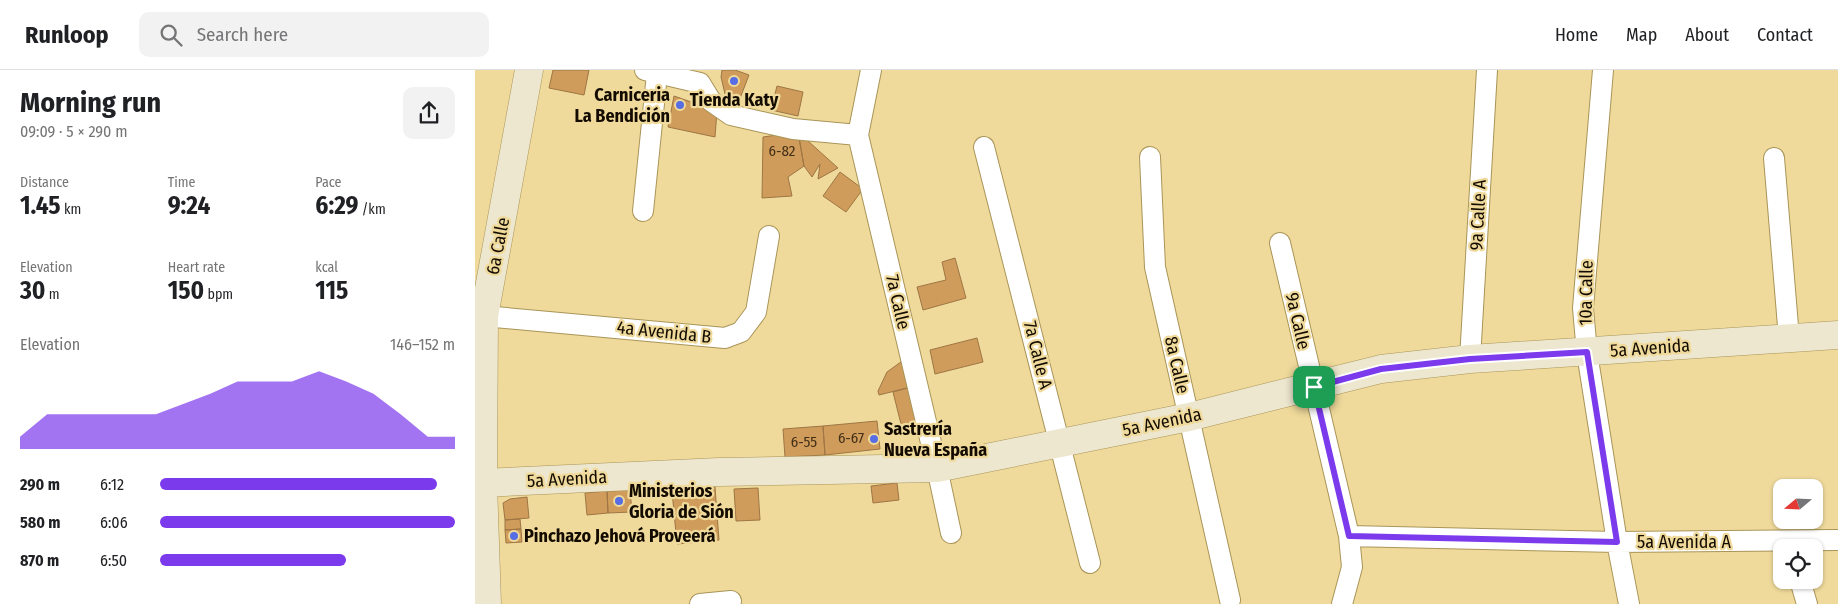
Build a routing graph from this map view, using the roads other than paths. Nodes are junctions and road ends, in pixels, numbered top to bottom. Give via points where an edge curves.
1 (529, 70) edge
2 (871, 70) edge
3 (1487, 70) edge
4 (1603, 70) edge
5 (651, 72) edge
6 (699, 76) edge
7 (858, 135) junction
8 (984, 148) dead end
9 (1150, 157) dead end
10 (1774, 158) dead end
11 (643, 211) dead end
12 (769, 236) dead end
13 (1280, 243) dead end
14 (484, 316) junction
15 (1838, 335) edge
16 (1789, 338) junction
17 (1587, 352) junction
18 (1470, 359) junction
19 (1314, 387) junction
20 (1189, 417) junction
21 (1060, 442) junction
22 (937, 468) junction
23 (483, 482) junction
24 (480, 514) edge
25 (951, 533) dead end
26 (1349, 536) junction
27 (1838, 540) edge
28 (1823, 541) edge
29 (1617, 542) junction
30 (1773, 544) edge
31 (1090, 563) dead end
32 (1803, 589) edge
33 (1230, 600) dead end
34 (731, 601) dead end
35 (487, 604) edge
36 (700, 604) edge
37 (1342, 604) edge
38 (1629, 604) edge
39 (1807, 604) edge

1 - 14 street, 6a Calle
2 - 7 street, 7a Calle
3 - 18 street, 9a Calle A
4 - 17 street, 10a Calle via 1583,308
5 - 6 street
5 - 11 street
6 - 7 street via 711,102 731,115 793,129
7 - 22 street, 7a Calle
8 - 21 street, 7a Calle A
9 - 20 street, 8a Calle via 1155,267
10 - 16 street
12 - 14 street, 4a Avenida B via 756,312 741,332 725,338
13 - 19 street, 9a Calle
14 - 23 street, 6a Calle
15 - 16 street, 5a Avenida
16 - 17 street, 5a Avenida
17 - 18 street, 5a Avenida
17 - 29 street, 10a Calle
18 - 19 street, 5a Avenida via 1381,369
19 - 20 street, 5a Avenida
19 - 26 street, 9a Calle
20 - 21 street, 5a Avenida
20 - 33 street, 8a Calle
21 - 22 street, 5a Avenida
21 - 31 street, 7a Calle A
22 - 23 street, 5a Avenida via 719,472
22 - 25 street, 7a Calle
23 - 24 street, 6a Calle
24 - 35 street, 6a Calle
26 - 29 street, 5a Avenida A
26 - 37 street, 9a Calle via 1352,567
27 - 28 street, 5a Avenida A
29 - 30 street, 5a Avenida A
29 - 38 street, 10a Calle
32 - 39 street
34 - 36 street

